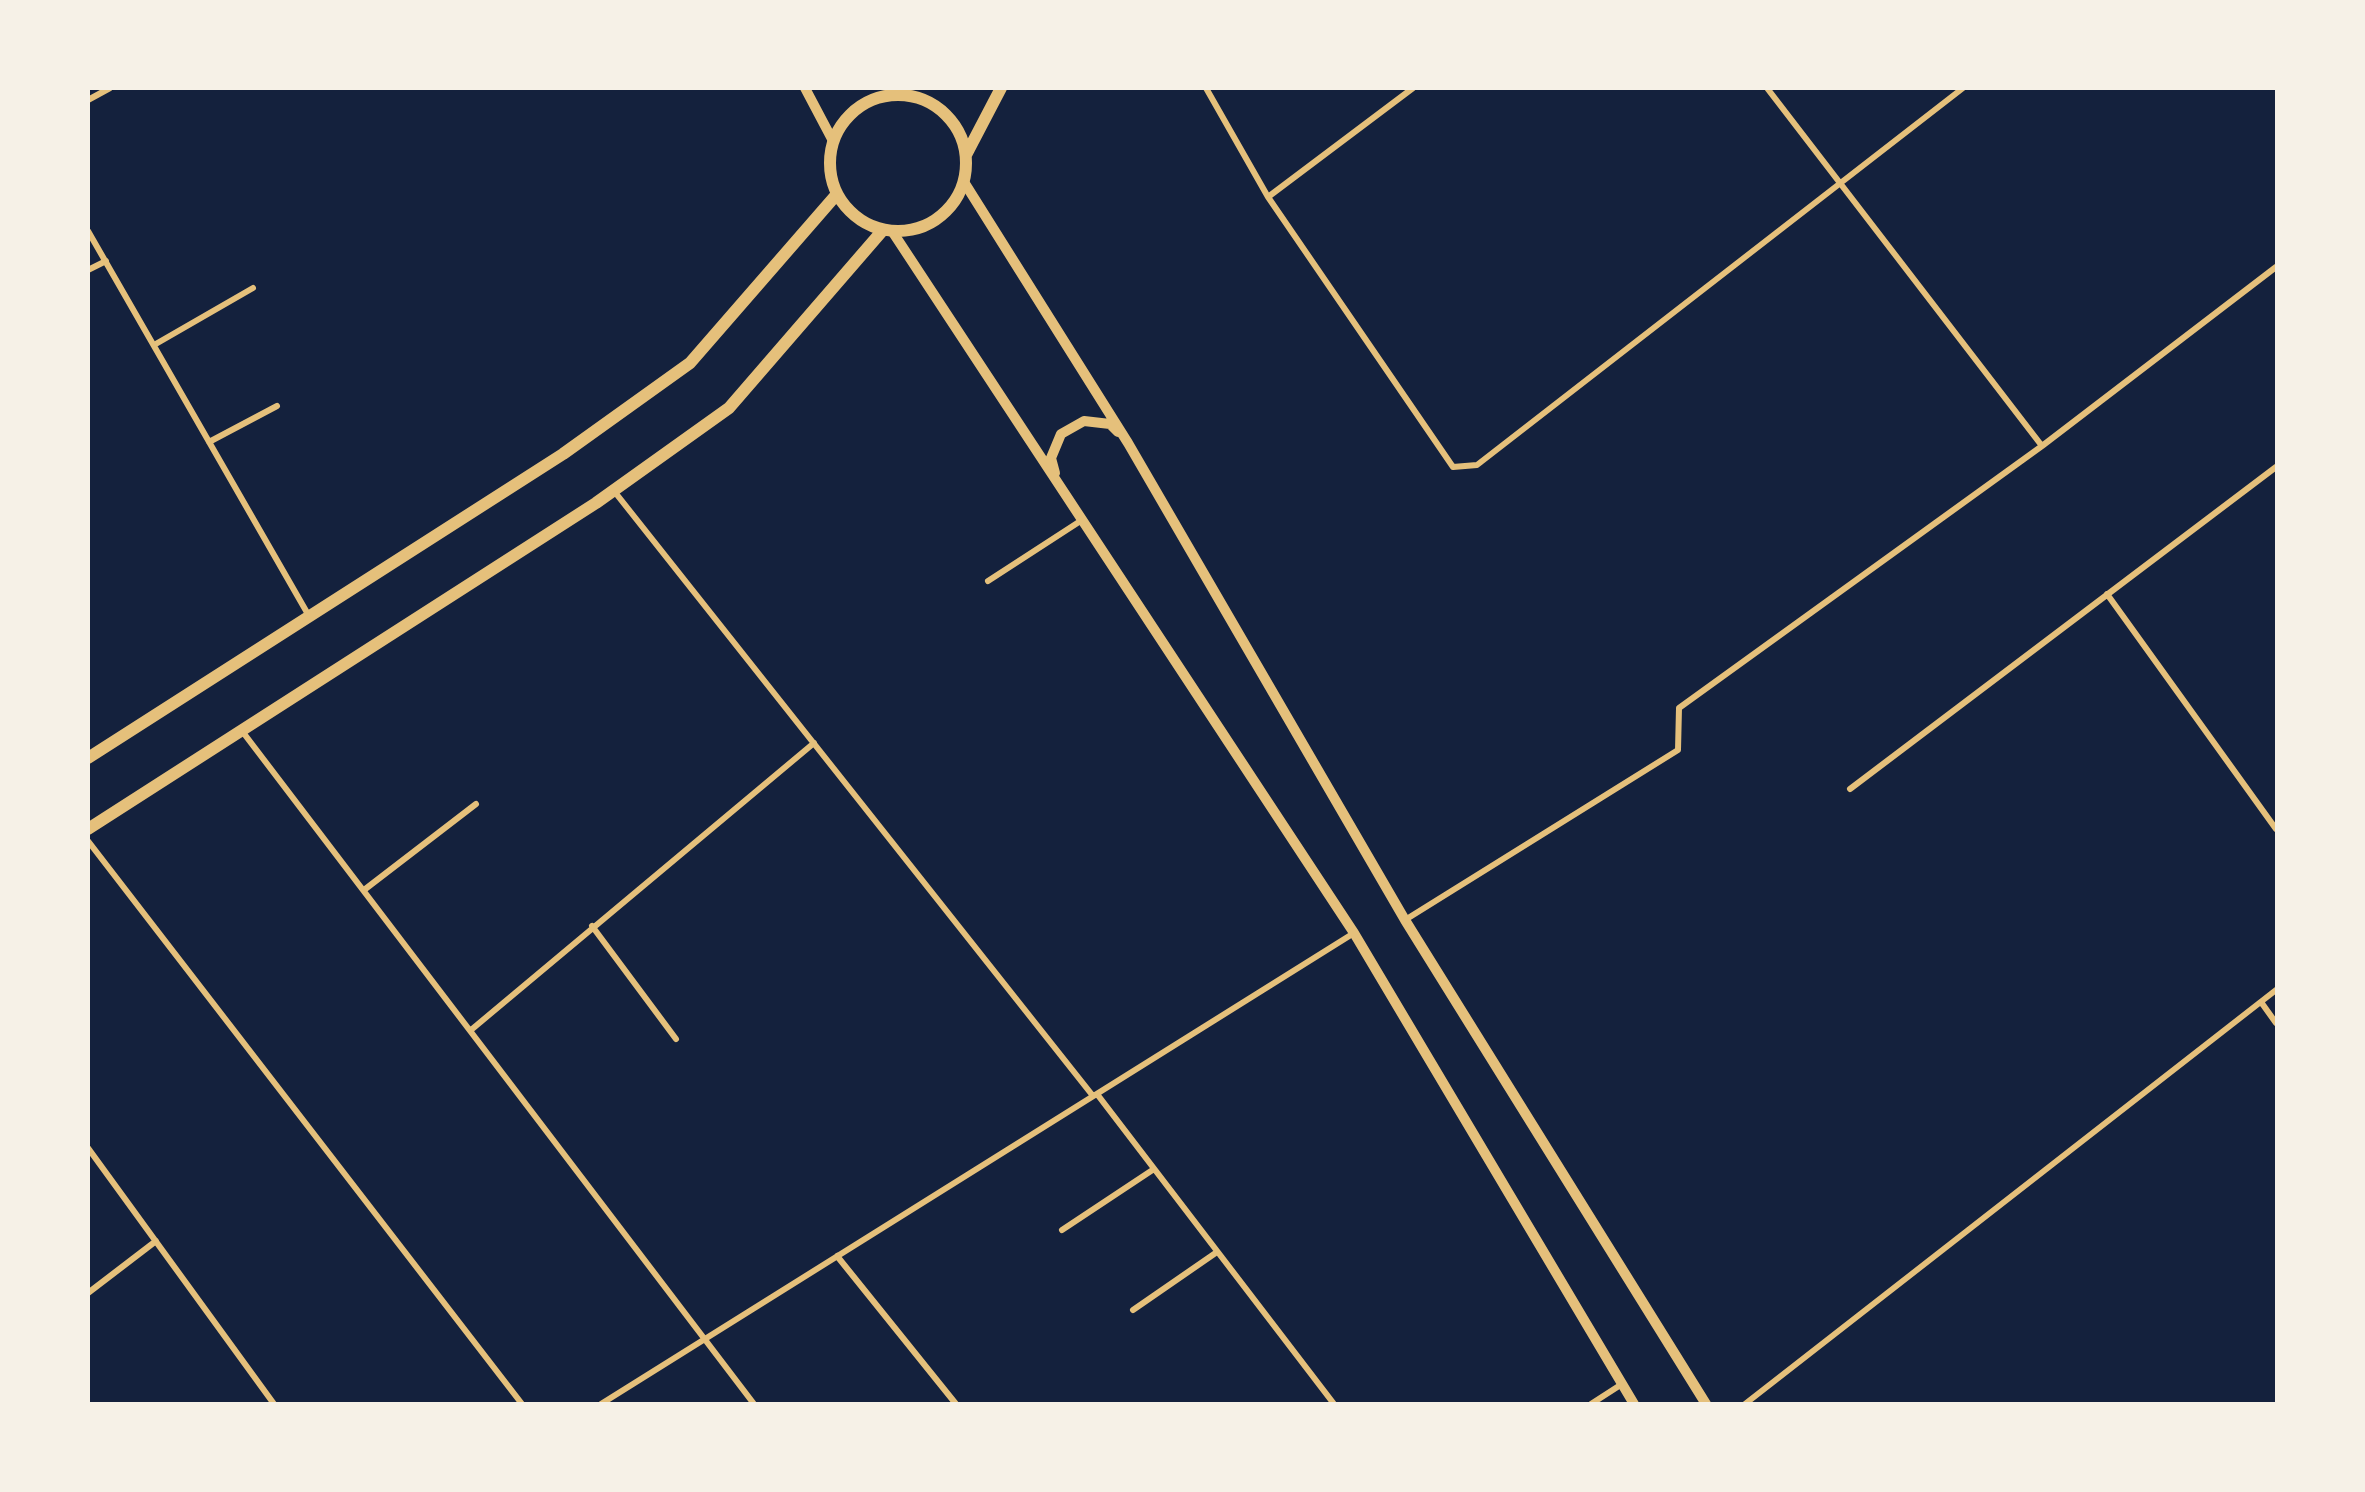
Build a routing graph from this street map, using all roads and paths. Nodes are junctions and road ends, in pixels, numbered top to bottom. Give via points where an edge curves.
1 (110, 88) edge
2 (805, 88) edge
3 (1001, 88) edge
4 (1206, 88) edge
5 (1413, 88) edge
6 (1767, 88) edge
7 (1963, 88) edge
8 (901, 92) edge
9 (88, 100) edge
10 (833, 141) junction
11 (966, 155) junction
12 (964, 182) junction
13 (1840, 184) junction
14 (837, 194) junction
15 (1268, 197) junction
16 (88, 231) edge
17 (888, 231) junction
18 (106, 261) junction
19 (2277, 267) edge
20 (88, 270) edge
21 (253, 288) dead end
22 (154, 345) junction
23 (277, 406) dead end
24 (209, 442) junction
25 (1128, 443) junction
26 (2042, 447) junction
27 (2277, 467) edge
28 (1058, 484) junction
29 (614, 491) junction
30 (1082, 520) junction
31 (988, 581) dead end
32 (2107, 594) junction
33 (309, 617) junction
34 (242, 730) junction
35 (814, 743) junction
36 (88, 758) edge
37 (1850, 789) dead end
38 (476, 804) dead end
39 (88, 829) edge
40 (2277, 830) edge
41 (88, 841) edge
42 (364, 890) junction
43 (1405, 920) junction
44 (592, 926) junction
45 (1354, 933) junction
46 (2277, 990) edge
47 (2261, 1002) junction
48 (2277, 1023) edge
49 (471, 1030) junction
50 (676, 1039) dead end
51 (1095, 1095) junction
52 (88, 1148) edge
53 (1154, 1169) junction
54 (1062, 1230) dead end
55 (156, 1241) junction
56 (1217, 1252) junction
57 (837, 1256) junction
58 (88, 1293) edge
59 (1133, 1310) dead end
60 (704, 1339) junction
61 (1622, 1384) junction
62 (274, 1404) edge
63 (522, 1404) edge
64 (602, 1404) edge
65 (754, 1404) edge
66 (956, 1404) edge
67 (1334, 1404) edge
68 (1591, 1404) edge
69 (1634, 1404) edge
70 (1706, 1404) edge
71 (1745, 1404) edge

1 - 9 street
2 - 10 street
3 - 11 main road
4 - 15 street
5 - 15 street
6 - 13 street
7 - 13 street
8 - 10 main road via 878,98 850,114
8 - 11 main road via 928,101 947,115 960,133
10 - 14 main road via 831,177
11 - 12 main road
12 - 17 main road via 956,199 929,224
12 - 25 street
13 - 15 street via 1477,465 1453,467
13 - 26 street
14 - 17 main road via 864,223
14 - 33 main road via 690,363 563,454
16 - 18 street
17 - 28 street
17 - 29 main road via 729,408
18 - 20 street
18 - 22 street
19 - 26 street
21 - 22 street
22 - 24 street
23 - 24 street
24 - 33 street
25 - 28 street via 1110,424 1084,421 1061,434 1051,458
25 - 43 street
26 - 43 street via 1679,708 1678,750
27 - 32 street
28 - 30 street
29 - 34 main road
29 - 35 street
30 - 31 street
30 - 45 street
32 - 37 street
32 - 40 street
33 - 36 main road
34 - 39 main road
34 - 42 street
35 - 44 street
35 - 51 street
38 - 42 street
41 - 63 street
42 - 49 street
43 - 70 street
44 - 49 street
44 - 50 street
45 - 51 street
45 - 61 street
46 - 47 street
47 - 48 street
47 - 71 street
49 - 60 street
51 - 53 street
51 - 57 street
52 - 55 street
53 - 54 street
53 - 56 street
55 - 58 street
55 - 62 street
56 - 59 street
56 - 67 street
57 - 60 street
57 - 66 street
60 - 64 street
60 - 65 street
61 - 68 street
61 - 69 street

